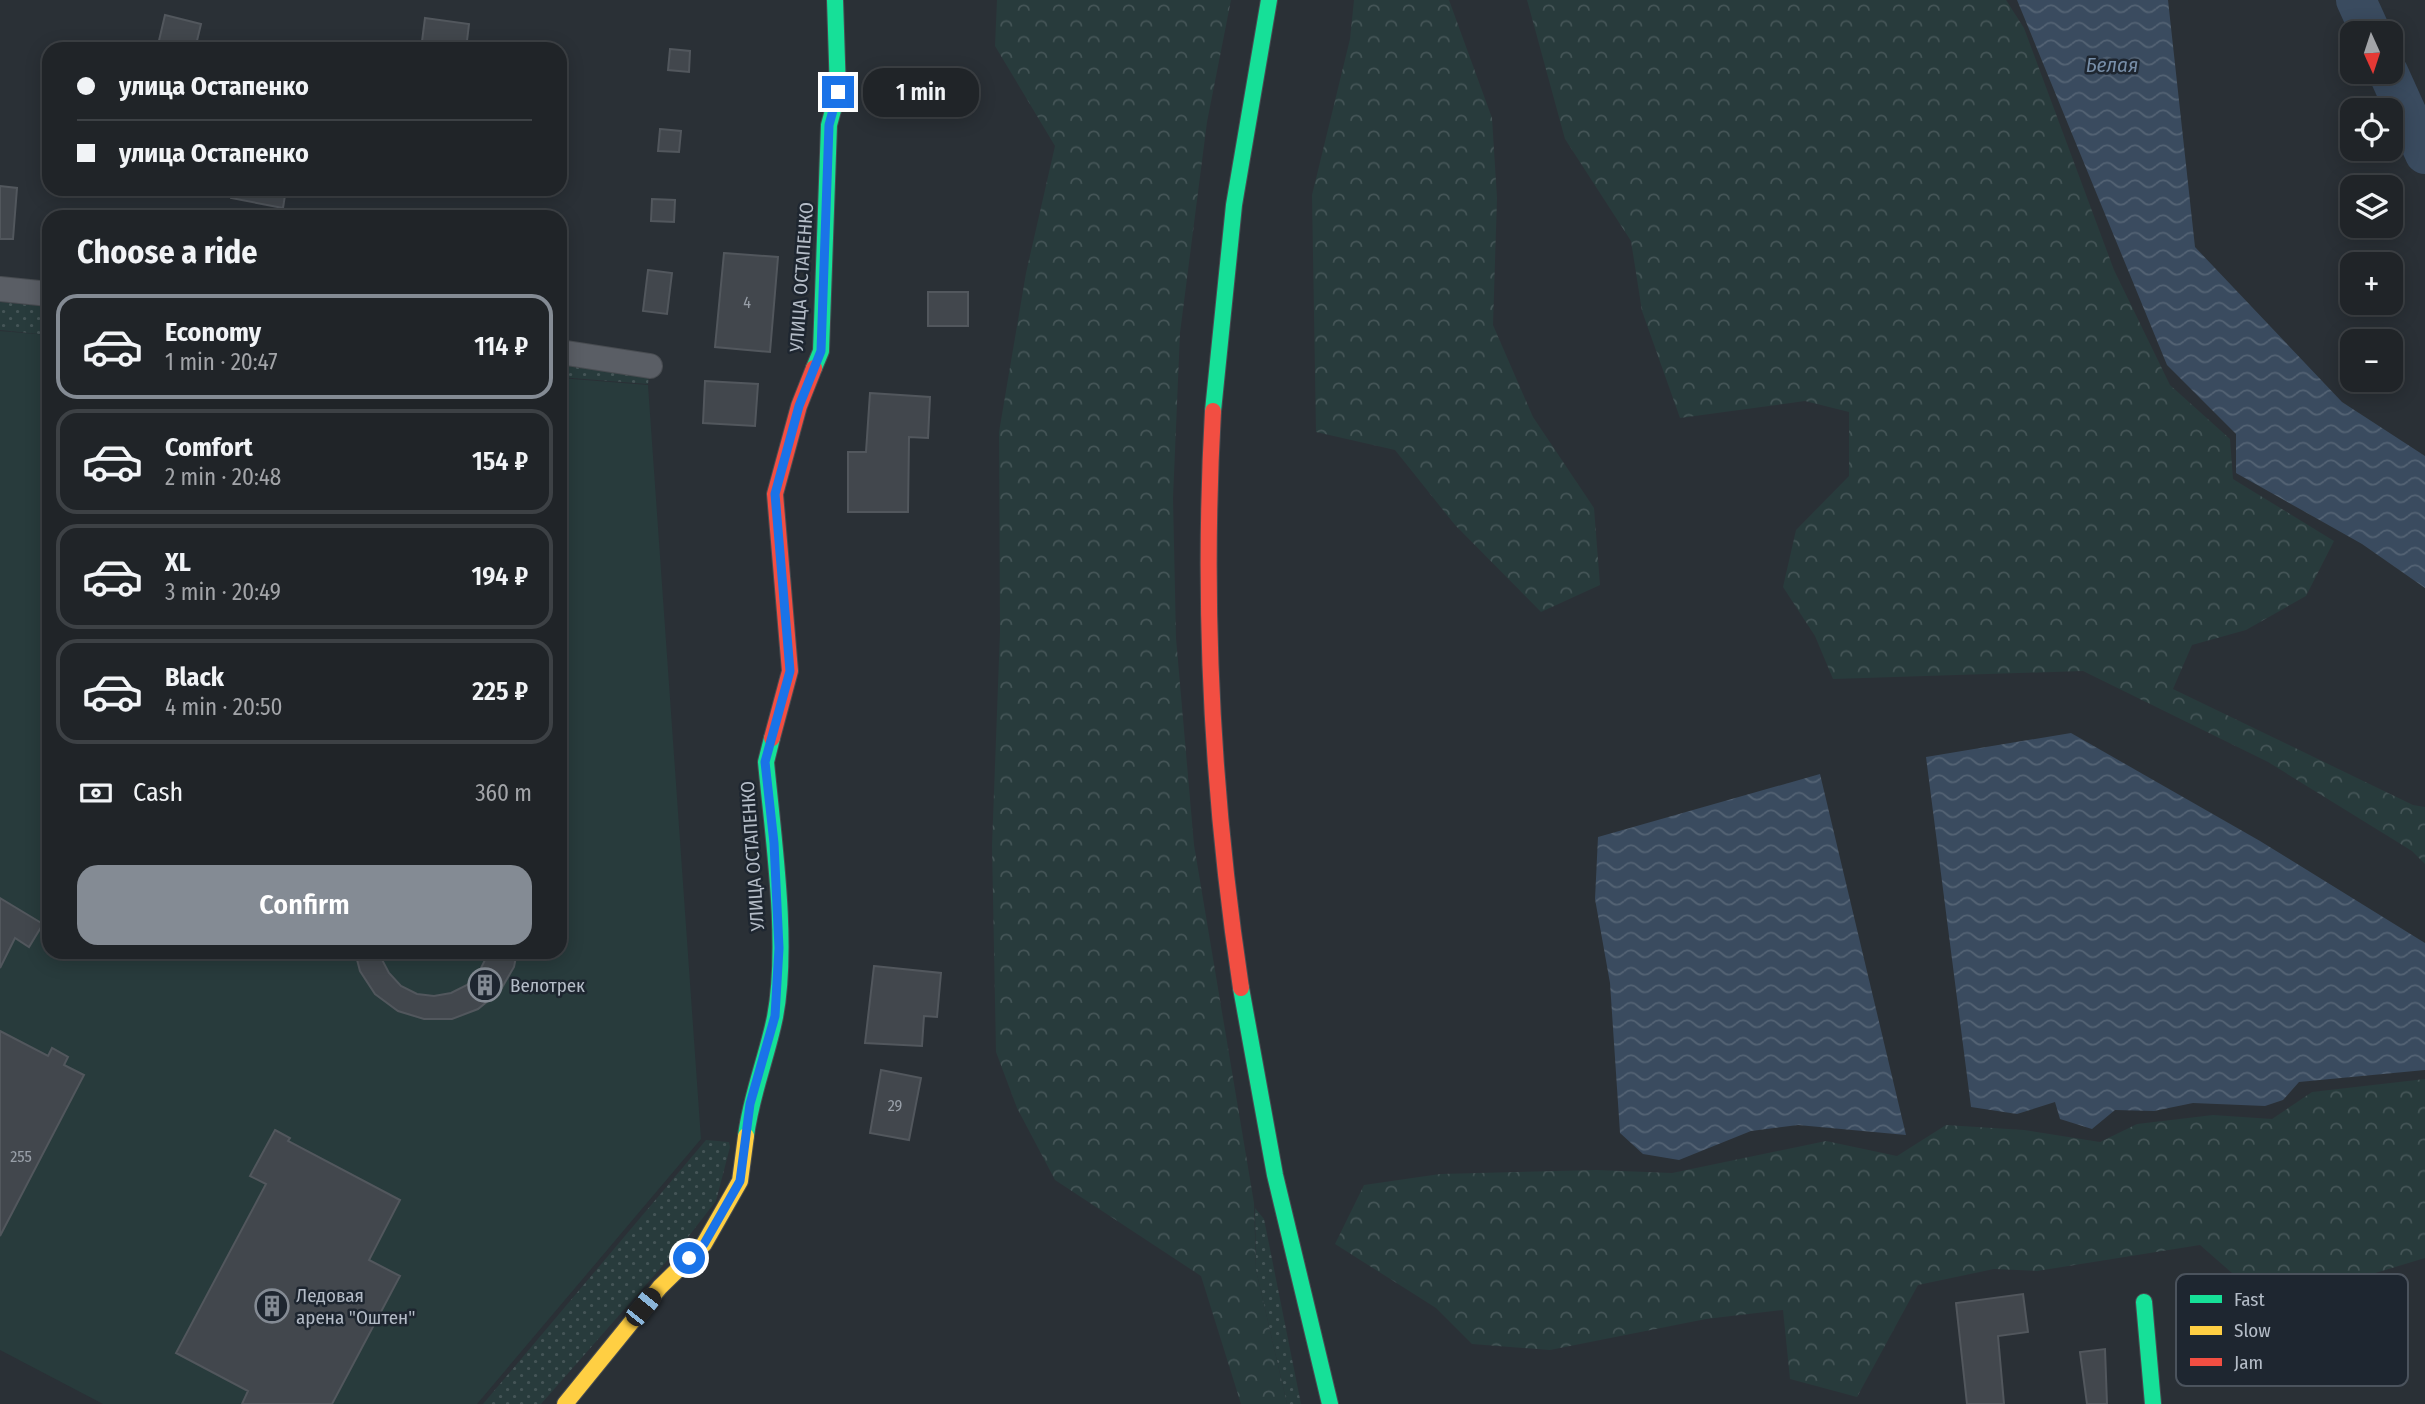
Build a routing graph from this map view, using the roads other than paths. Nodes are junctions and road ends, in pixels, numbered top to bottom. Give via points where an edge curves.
1 (835, 0) edge
2 (1269, 0) edge
3 (0, 289) edge
4 (42, 293) edge
5 (567, 353) edge
6 (650, 366) dead end
7 (2144, 1302) dead end
8 (565, 1404) edge
9 (1330, 1404) edge
10 (2153, 1404) edge

1 - 8 street, УЛИЦА ОСТАПЕНКО via 838,92 829,125 821,351 799,406 775,494 790,671 765,762 779,948 775,1016 750,1104 740,1181 704,1244 660,1287
2 - 9 street via 1253,77 1226,271 1210,470 1210,656 1220,829 1256,1074
3 - 4 street
5 - 6 street
7 - 10 street

